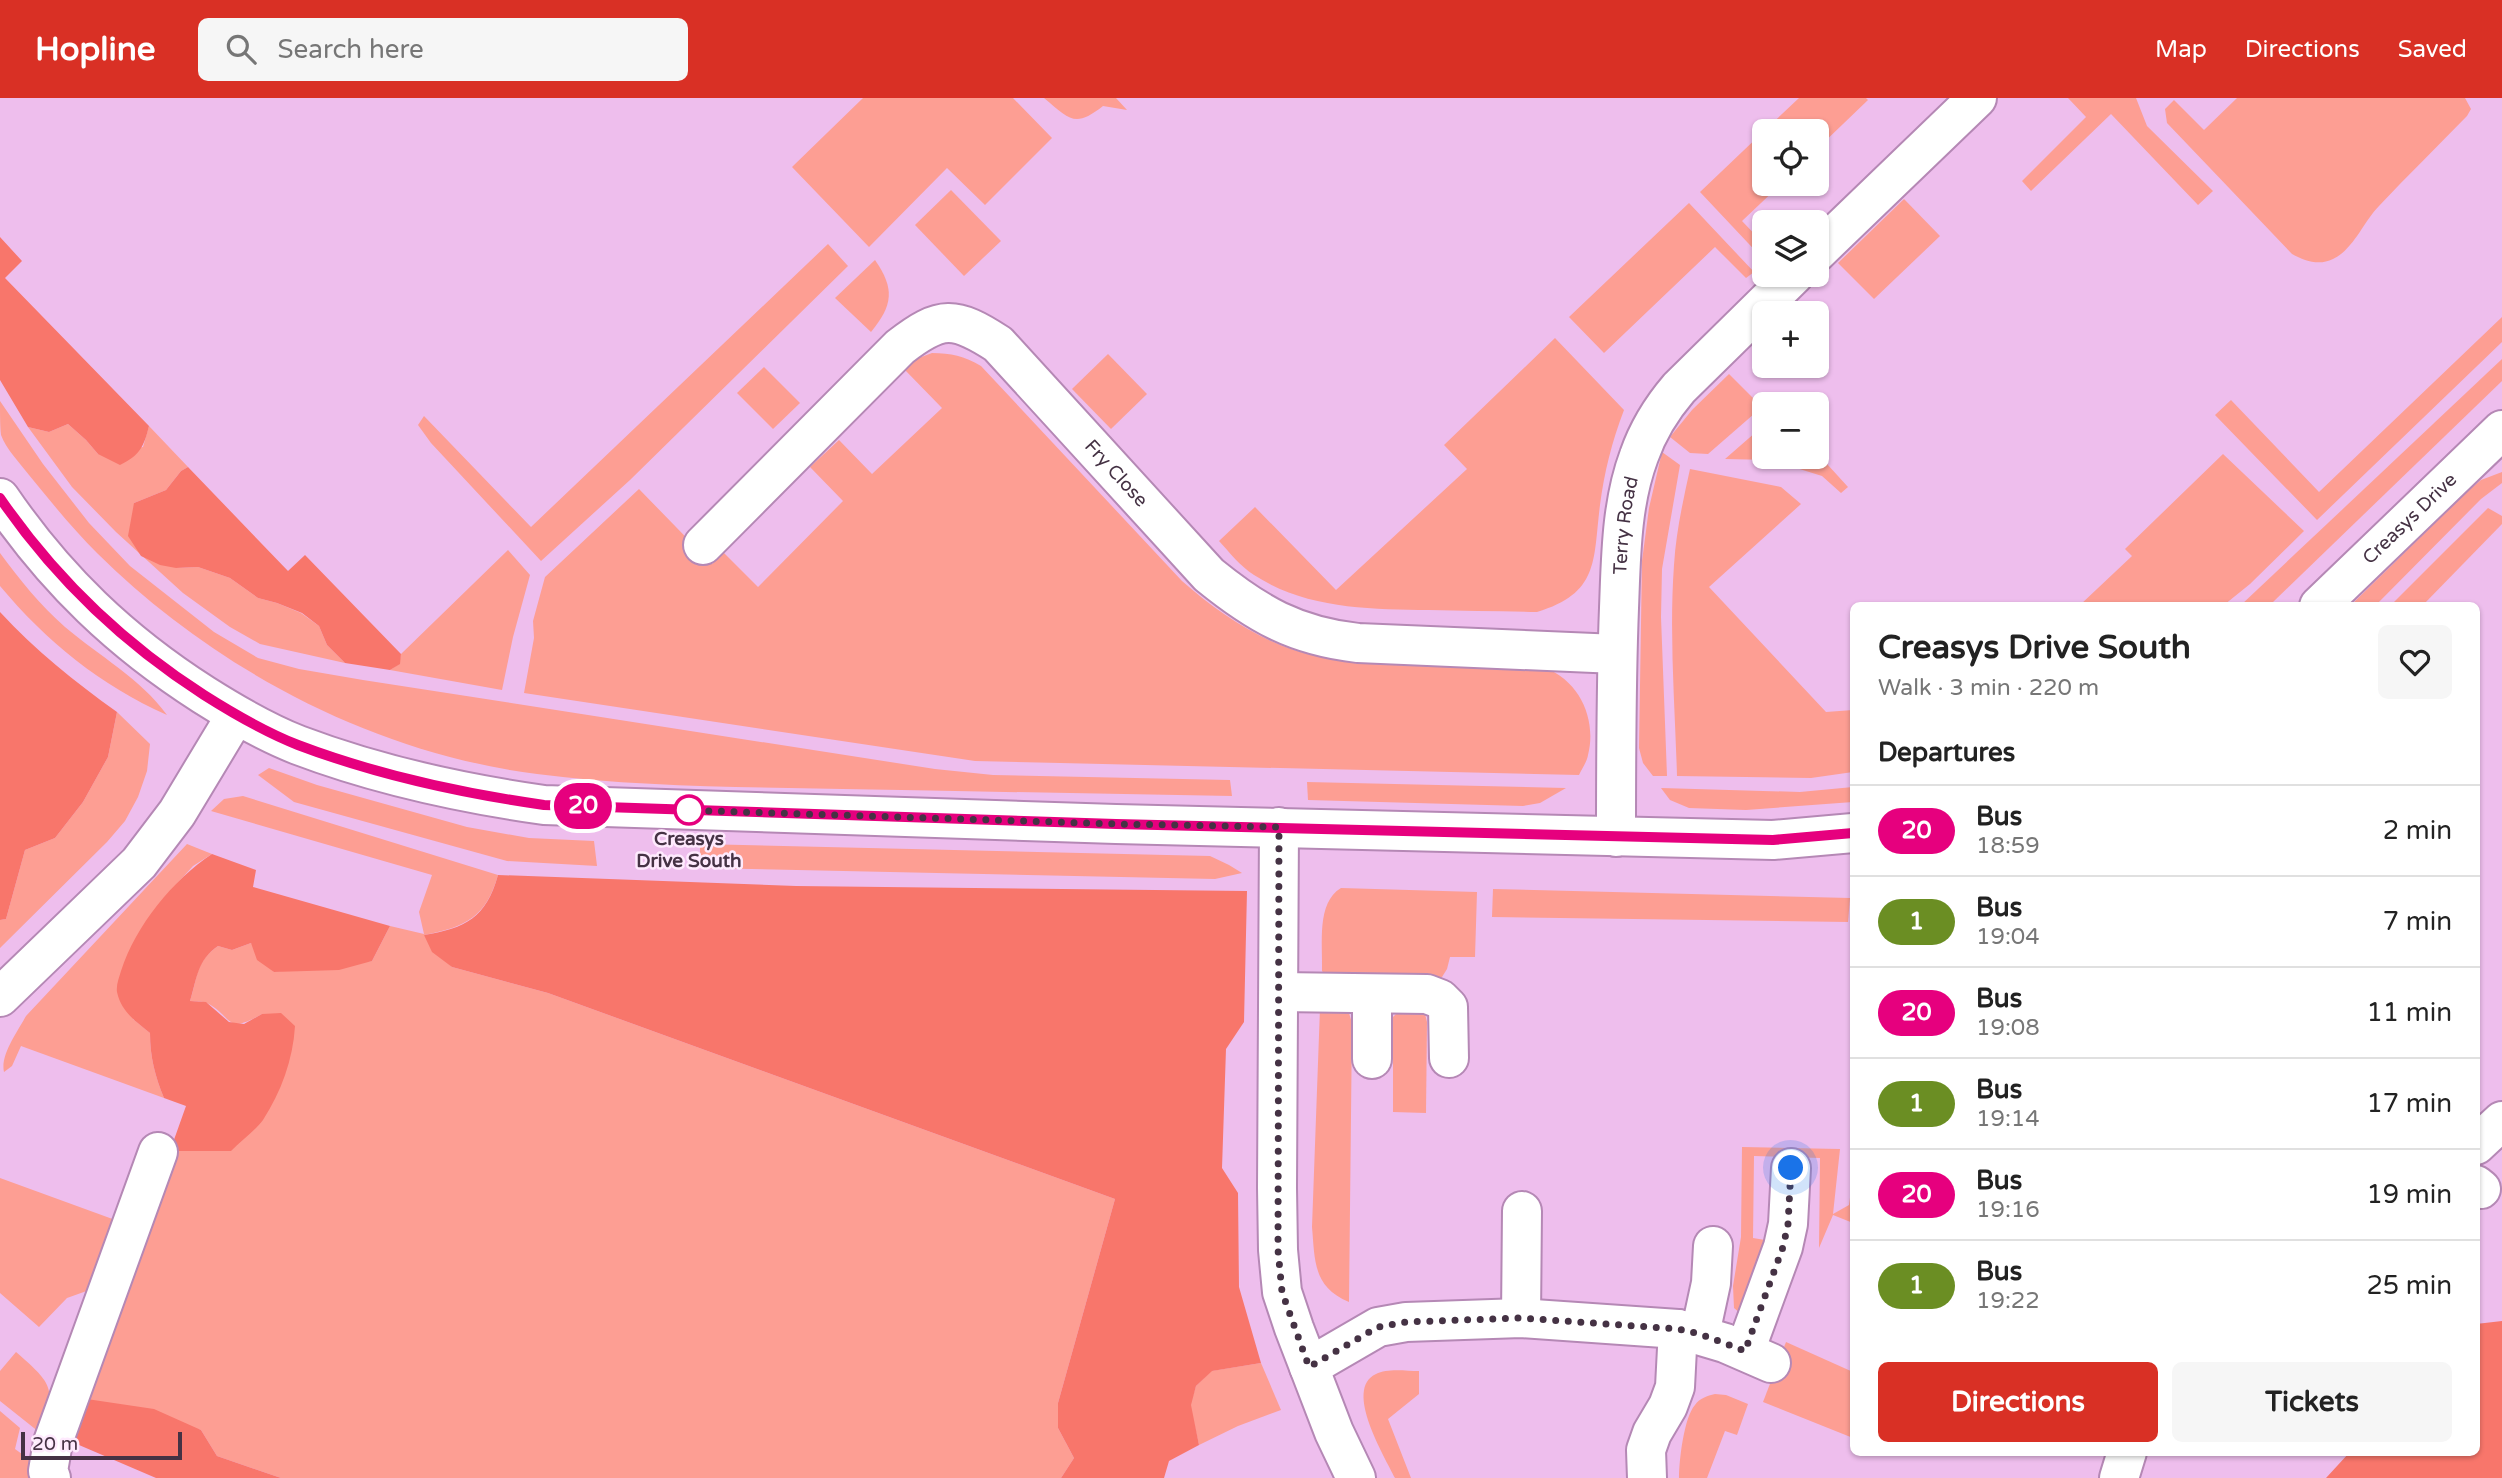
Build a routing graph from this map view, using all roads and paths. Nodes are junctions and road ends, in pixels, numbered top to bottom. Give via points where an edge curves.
1 (1976, 98) edge
2 (1829, 240) edge
3 (1782, 287) edge
4 (2502, 430) edge
5 (0, 498) edge
6 (703, 545) dead end
7 (2323, 602) edge
8 (1617, 654) junction
9 (236, 715) junction
10 (1279, 827) junction
11 (1850, 833) edge
12 (1616, 837) junction
13 (1279, 992) junction
14 (1372, 994) junction
15 (0, 997) edge
16 (1449, 1058) dead end
17 (1372, 1059) dead end
18 (2502, 1121) edge
19 (2480, 1141) edge
20 (158, 1152) dead end
21 (1791, 1168) dead end
22 (1522, 1211) dead end
23 (1713, 1246) dead end
24 (1521, 1318) junction
25 (1689, 1331) junction
26 (1309, 1367) junction
27 (2126, 1456) edge
28 (51, 1478) edge
29 (1356, 1478) edge
30 (1647, 1478) edge
31 (2119, 1478) edge

1 - 2 street
3 - 8 street, Terry Road via 1679,388 1651,427 1635,469 1623,529
4 - 7 street, Creasys Drive
5 - 9 street via 94,611 145,654
6 - 8 street, Fry Close via 900,347 924,328 951,321 998,344 1209,575 1265,616 1328,640
8 - 12 street, Terry Road
9 - 10 street via 296,744 366,767 487,797 544,805
9 - 15 street via 156,843
10 - 12 street
10 - 13 street
11 - 12 street via 1773,840
13 - 14 street
13 - 26 street via 1278,1250 1282,1292
14 - 16 street via 1427,994 1440,999 1448,1007
14 - 17 street
18 - 19 street
20 - 28 street via 53,1442
21 - 25 street via 1788,1224 1758,1357
22 - 24 street
23 - 25 street via 1711,1283
24 - 25 street
24 - 26 street via 1378,1327
25 - 30 street via 1675,1387 1646,1450
26 - 29 street
27 - 31 street

